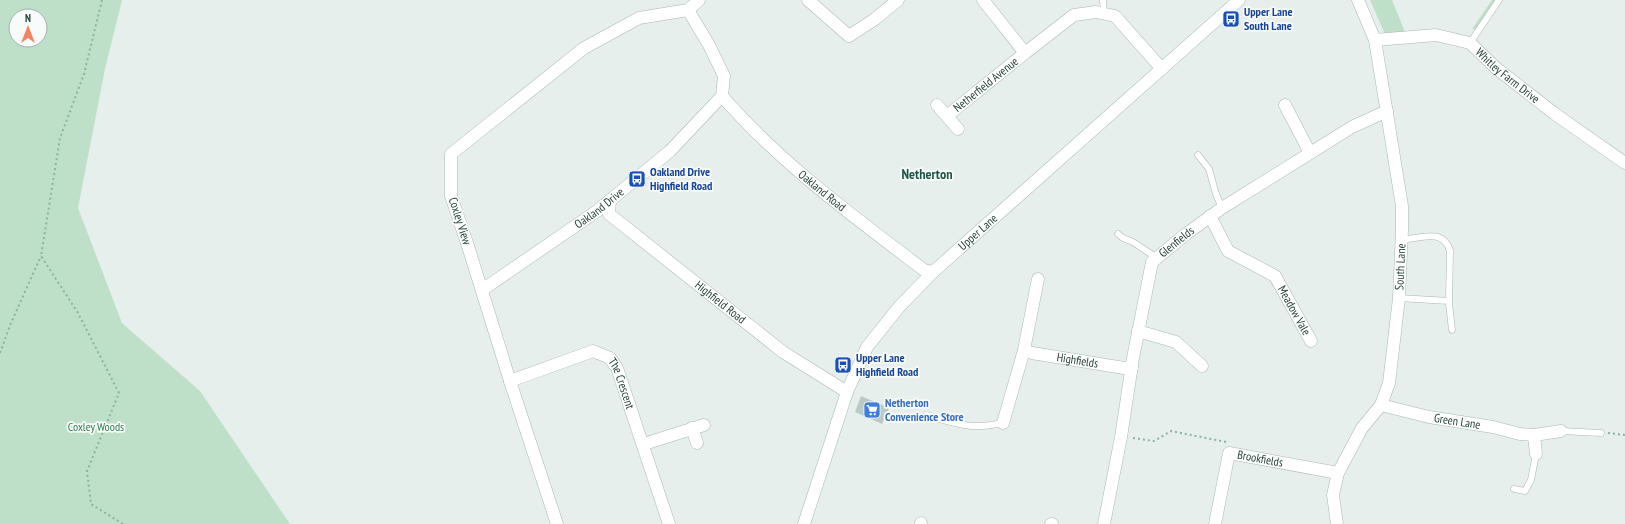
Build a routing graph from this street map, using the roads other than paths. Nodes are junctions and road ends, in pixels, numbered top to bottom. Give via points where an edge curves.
1 (699, 0) edge
2 (808, 0) edge
3 (898, 0) edge
4 (983, 0) edge
5 (1104, 0) edge
6 (1238, 0) edge
7 (1358, 0) edge
8 (1499, 0) edge
9 (688, 10) junction
10 (1104, 14) junction
11 (1375, 40) junction
12 (1470, 43) junction
13 (1025, 53) junction
14 (1162, 69) junction
15 (722, 96) junction
16 (937, 105) dead end
17 (1285, 105) dead end
18 (1387, 111) junction
19 (947, 116) junction
20 (958, 129) dead end
21 (1310, 153) junction
22 (1198, 155) dead end
23 (1625, 163) edge
24 (610, 200) junction
25 (1222, 208) junction
26 (1210, 216) junction
27 (1118, 234) dead end
28 (1402, 240) junction
29 (1157, 258) junction
30 (933, 272) junction
31 (1038, 279) dead end
32 (482, 290) junction
33 (1399, 298) junction
34 (1449, 301) junction
35 (1452, 330) dead end
36 (1138, 331) junction
37 (1311, 341) dead end
38 (1024, 350) junction
39 (1202, 366) dead end
40 (1132, 367) junction
41 (510, 381) junction
42 (847, 392) junction
43 (1381, 405) junction
44 (926, 415) dead end
45 (1003, 423) joint
46 (1561, 431) joint
47 (1602, 432) road end
48 (1534, 435) junction
49 (697, 443) dead end
50 (644, 444) junction
51 (1536, 454) joint
52 (1338, 473) junction
53 (1514, 489) dead end
54 (557, 524) edge
55 (669, 524) edge
56 (804, 524) edge
57 (1104, 524) edge
58 (1215, 524) edge
59 (1337, 524) edge

1 - 9 street
2 - 3 street via 849,36
4 - 13 street, Netherfield Avenue
5 - 10 lane
6 - 14 street, Upper Lane
7 - 11 street, South Lane
8 - 12 lane
9 - 15 street via 724,76
9 - 32 street, Coxley View via 639,18 584,48 451,154 451,196
10 - 13 street, Netherfield Avenue via 1096,12 1074,15
10 - 14 street, Netherfield Avenue via 1115,16
11 - 12 street, Whitley Farm Drive via 1436,35
11 - 18 street, South Lane
12 - 23 street, Whitley Farm Drive via 1496,68 1555,114
13 - 19 street, Netherfield Avenue
14 - 30 street, Upper Lane
15 - 24 street, Oakland Drive via 670,151
15 - 30 street, Oakland Road via 772,147 841,207 924,270
16 - 19 street, Netherfield Avenue
17 - 21 street
18 - 21 street, Glenfields via 1352,127
18 - 28 street, South Lane via 1402,206
19 - 20 street, Netherfield Avenue
21 - 25 street, Glenfields
22 - 25 lane via 1209,169
24 - 32 street, Oakland Drive
24 - 42 street, Highfield Road via 609,214 783,352
25 - 26 street, Glenfields
26 - 29 street, Glenfields
26 - 37 street, Meadow Vale via 1228,251 1275,276
27 - 29 lane
28 - 33 street, South Lane
28 - 34 lane via 1438,236 1449,244
29 - 36 street, Glenfields via 1152,262
30 - 42 street, Upper Lane via 899,307 867,347
31 - 38 street
32 - 41 street, Coxley View
33 - 34 lane
33 - 43 street, South Lane via 1389,383
34 - 35 lane
36 - 39 street via 1176,342
36 - 40 street, Glenfields
38 - 40 street, Highfields via 1071,360
38 - 45 street
40 - 57 street, Glenfields
41 - 50 street, The Crescent via 593,351 610,358 617,368
41 - 54 street, Coxley View
42 - 56 street, Upper Lane
43 - 48 street, Green Lane via 1428,417
43 - 52 street, South Lane via 1362,428
44 - 45 lane via 951,424 967,426
46 - 47 lane, Green Lane
46 - 48 street, Green Lane
48 - 51 street
49 - 50 street via 698,427
50 - 55 street, The Crescent
51 - 53 lane via 1526,492
52 - 58 street, Brookfields via 1229,453
52 - 59 street, South Lane via 1333,495

